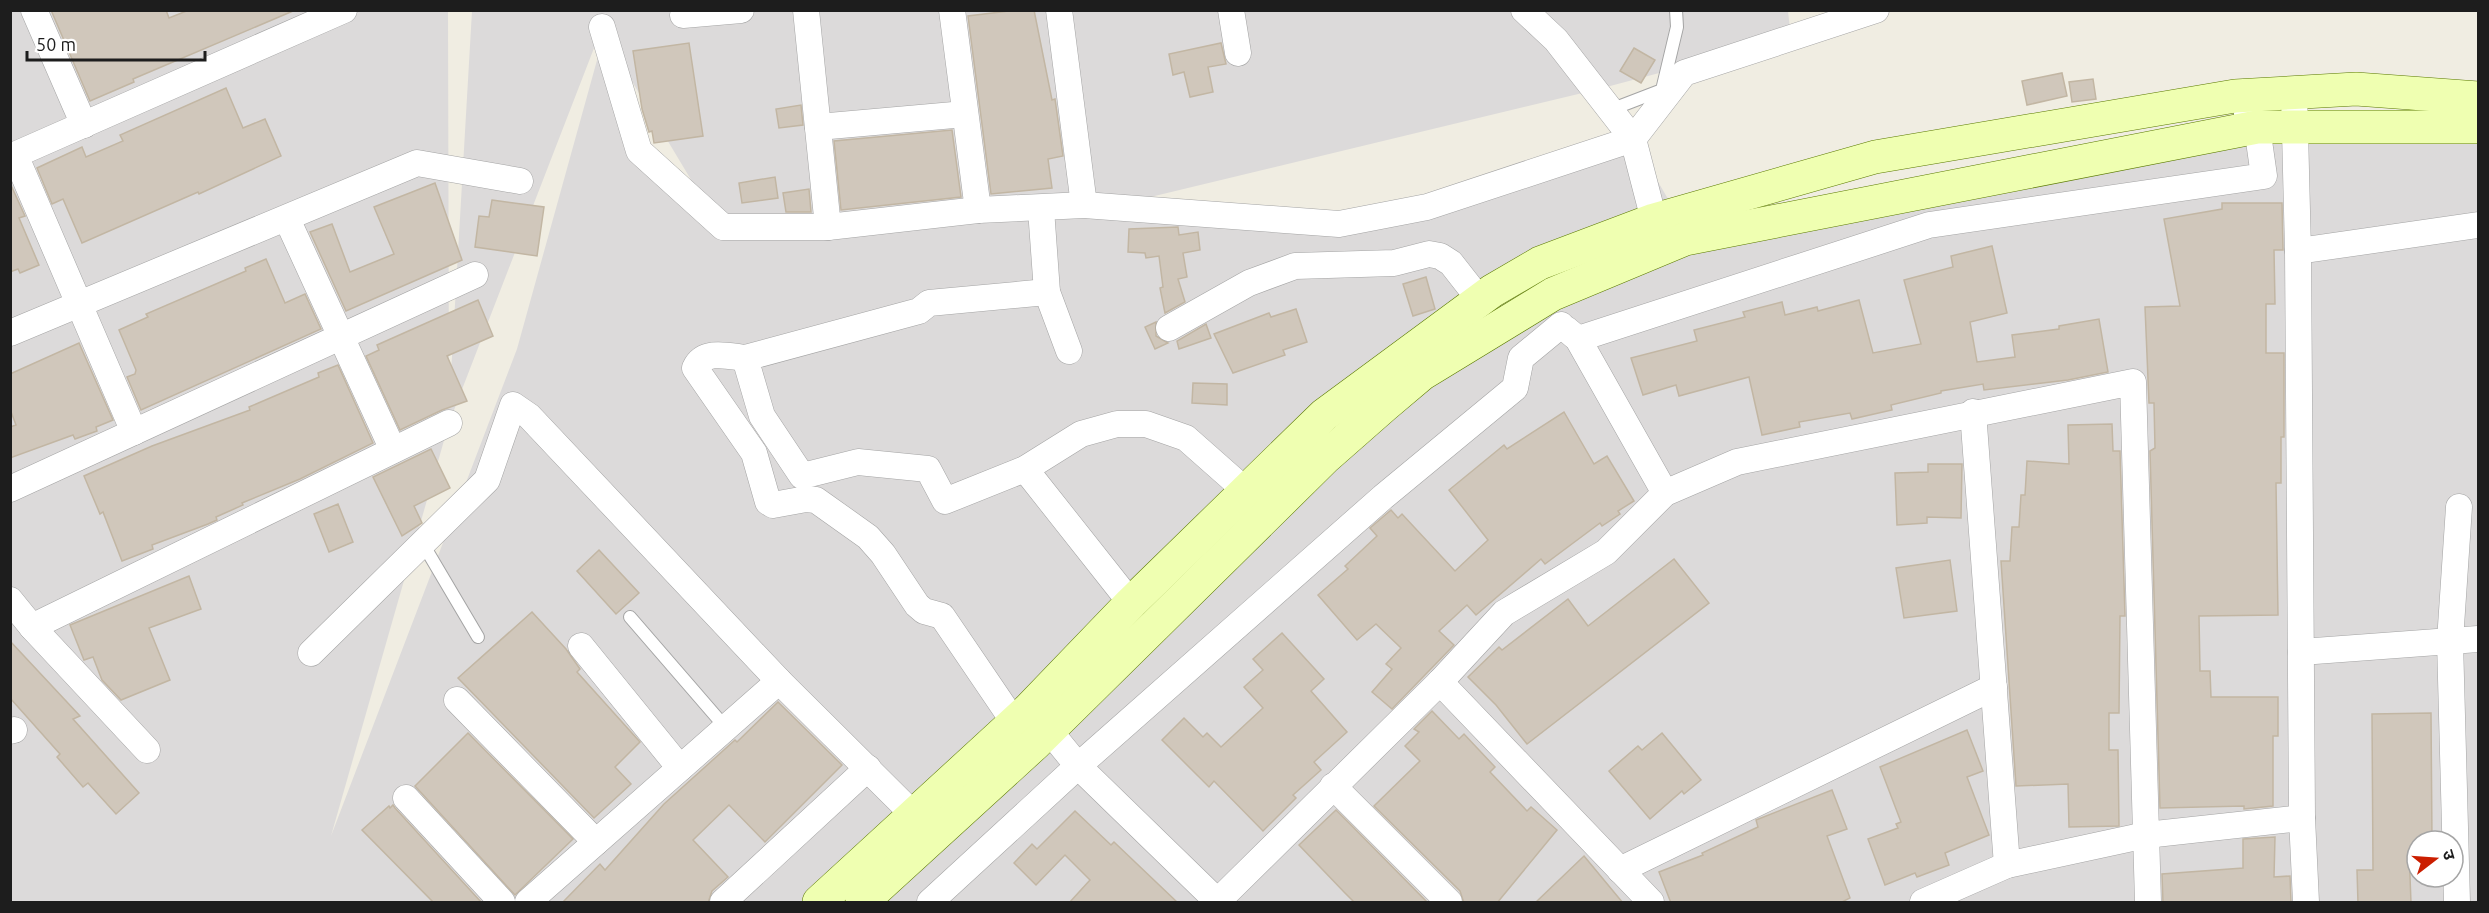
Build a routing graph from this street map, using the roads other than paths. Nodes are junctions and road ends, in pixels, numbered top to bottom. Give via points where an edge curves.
1 (34, 10) edge
2 (344, 10) edge
3 (741, 10) edge
4 (806, 10) edge
5 (952, 10) edge
6 (1059, 10) edge
7 (1231, 10) edge
8 (1524, 10) edge
9 (1676, 10) edge
10 (1876, 10) edge
11 (683, 15) dead end
12 (602, 27) dead end
13 (1238, 53) dead end
14 (2294, 91) junction
15 (2235, 96) junction
16 (2478, 98) edge
17 (1610, 110) junction
18 (965, 114) junction
19 (84, 125) junction
20 (818, 127) junction
21 (2295, 127) junction
22 (2478, 127) edge
23 (2257, 128) junction
24 (1633, 139) junction
25 (13, 156) edge
26 (520, 181) dead end
27 (1083, 205) junction
28 (1041, 209) junction
29 (978, 210) junction
30 (287, 219) junction
31 (1654, 220) junction
32 (2478, 225) edge
33 (828, 227) junction
34 (2298, 251) junction
35 (475, 275) dead end
36 (1047, 292) junction
37 (1553, 294) junction
38 (1480, 300) junction
39 (78, 303) junction
40 (1169, 328) dead end
41 (1569, 332) junction
42 (10, 333) edge
43 (342, 336) junction
44 (1069, 351) dead end
45 (745, 358) junction
46 (1973, 412) junction
47 (449, 423) dead end
48 (134, 432) junction
49 (393, 450) junction
50 (1025, 469) junction
51 (10, 489) edge
52 (1246, 491) junction
53 (1665, 494) junction
54 (2459, 507) dead end
55 (423, 543) junction
56 (10, 600) edge
57 (1131, 603) junction
58 (630, 617) dead end
59 (32, 627) junction
60 (478, 637) dead end
61 (2478, 639) edge
62 (2450, 641) junction
63 (581, 646) dead end
64 (2301, 652) junction
65 (311, 653) dead end
66 (779, 681) junction
67 (1440, 682) junction
68 (1994, 687) junction
69 (457, 700) dead end
70 (1031, 720) junction
71 (726, 728) junction
72 (147, 750) dead end
73 (1078, 766) junction
74 (680, 768) junction
75 (868, 768) junction
76 (1333, 786) junction
77 (406, 798) dead end
78 (914, 815) junction
79 (2302, 818) junction
80 (2146, 835) junction
81 (596, 842) junction
82 (2007, 865) junction
83 (1620, 870) junction
84 (1217, 902) edge
85 (502, 903) edge
86 (528, 903) edge
87 (723, 903) edge
88 (819, 903) edge
89 (862, 903) edge
90 (930, 903) edge
91 (1449, 903) edge
92 (1651, 903) edge
93 (1923, 903) edge
94 (2148, 903) edge
95 (2306, 903) edge
96 (2457, 903) edge

1 - 19 street
2 - 19 street
3 - 11 street
4 - 20 street
5 - 18 street
6 - 27 street
7 - 13 street
8 - 17 street via 1556,40
9 - 17 lane via 1677,27 1662,90
10 - 24 street via 1684,73
12 - 33 street via 639,151 715,219 723,226
14 - 15 main road
14 - 16 main road via 2356,89
14 - 21 street
15 - 23 street
15 - 31 main road via 1875,157
17 - 24 street
18 - 20 street
18 - 29 street
19 - 25 street
20 - 33 street
21 - 22 main road
21 - 23 main road
21 - 34 street
23 - 37 main road via 1685,239
23 - 41 street via 2264,176 1929,225
24 - 27 street via 1427,207 1339,224
24 - 31 street
25 - 39 street
26 - 30 street via 417,163
27 - 28 street
28 - 29 street
28 - 36 street
29 - 33 street
30 - 39 street
30 - 43 street
31 - 38 main road via 1540,263
32 - 34 street
34 - 64 street
35 - 43 street
36 - 44 street
36 - 45 street via 929,303 919,311
37 - 41 street
37 - 70 main road via 1438,363 1384,406
38 - 40 street via 1451,263 1429,254 1394,263 1295,267 1249,283
38 - 52 main road via 1324,414
39 - 42 street
39 - 48 street
41 - 53 street
41 - 73 street via 1521,358 1515,388 1383,497
43 - 48 street
43 - 49 street
45 - 50 street via 762,416 802,476 858,462 928,469 945,501
45 - 70 street via 714,355 695,368 754,453 768,502 773,505 806,498 816,500 868,537 917,605 942,616
46 - 53 street via 1737,462
46 - 68 street
46 - 80 street via 2133,382
47 - 49 street
48 - 51 street
49 - 59 street
50 - 52 street via 1098,427 1146,424 1186,438
50 - 57 street
52 - 57 main road
53 - 67 street via 1606,552 1504,612
54 - 62 street
55 - 60 lane
55 - 65 street
55 - 66 street via 487,480 513,405 529,416
56 - 59 street
57 - 70 main road
58 - 71 lane
59 - 72 street
61 - 62 street
62 - 64 street
62 - 96 street
63 - 74 street
64 - 79 street
66 - 71 street
66 - 75 street
67 - 76 street
67 - 83 street
68 - 82 street
68 - 83 street
69 - 81 street
70 - 73 street
70 - 78 main road
70 - 89 main road
71 - 74 street
73 - 84 street
73 - 90 street
74 - 81 street
75 - 78 street
75 - 87 street
76 - 84 street
76 - 91 street
77 - 85 street
78 - 88 main road
79 - 80 street
79 - 95 street
80 - 82 street
80 - 94 street
81 - 86 street
82 - 93 street
83 - 92 street

